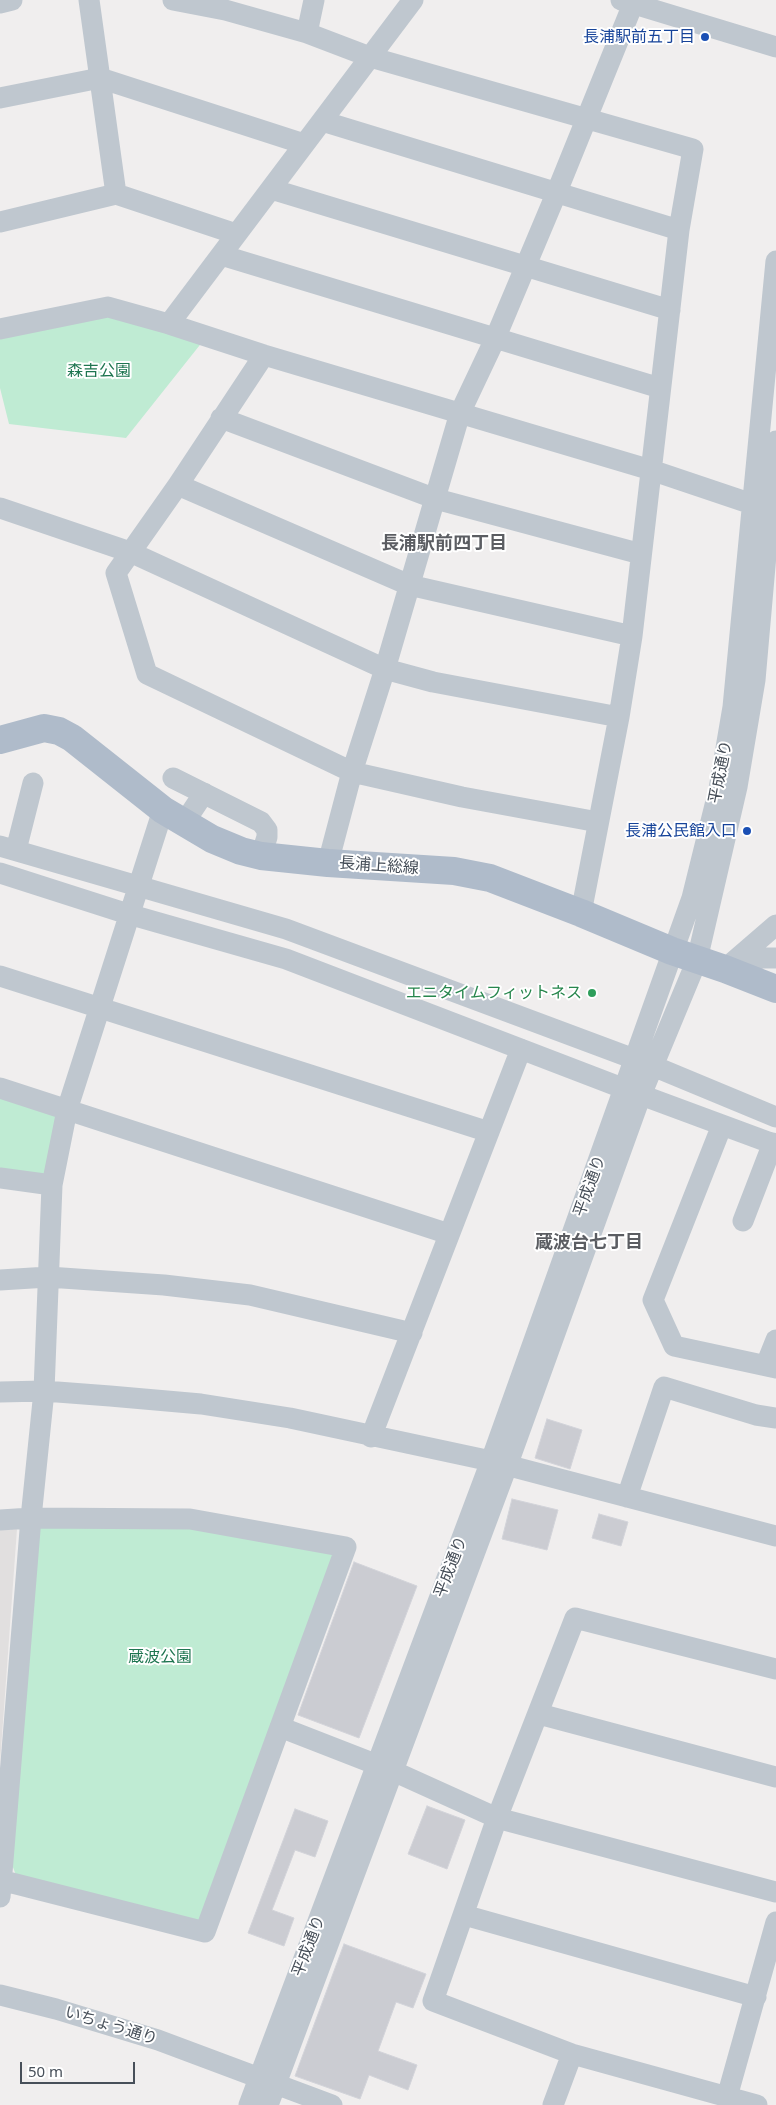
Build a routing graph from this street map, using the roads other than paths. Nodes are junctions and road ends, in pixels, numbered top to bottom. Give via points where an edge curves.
1 (12, 0) edge
2 (89, 0) edge
3 (173, 0) edge
4 (314, 0) edge
5 (413, 0) edge
6 (627, 2) edge
7 (0, 3) edge
8 (307, 33) junction
9 (776, 46) edge
10 (370, 57) junction
11 (100, 78) junction
12 (0, 98) edge
13 (588, 117) junction
14 (322, 121) junction
15 (304, 144) junction
16 (271, 189) junction
17 (116, 194) junction
18 (556, 194) junction
19 (0, 222) edge
20 (679, 230) junction
21 (236, 234) junction
22 (221, 255) junction
23 (776, 261) edge
24 (526, 266) junction
25 (670, 310) junction
26 (169, 324) junction
27 (0, 329) edge
28 (495, 339) junction
29 (264, 355) junction
30 (660, 388) junction
31 (460, 413) junction
32 (222, 418) junction
33 (776, 441) edge
34 (651, 470) junction
35 (178, 485) junction
36 (436, 499) junction
37 (761, 505) junction
38 (0, 508) edge
39 (130, 552) junction
40 (642, 554) junction
41 (409, 585) junction
42 (632, 636) junction
43 (385, 669) junction
44 (619, 717) junction
45 (0, 740) edge
46 (352, 772) junction
47 (173, 778) dead end
48 (33, 783) dead end
49 (204, 793) junction
50 (174, 816) junction
51 (598, 822) junction
52 (8, 848) edge
53 (261, 856) junction
54 (328, 863) junction
55 (0, 873) edge
56 (138, 886) junction
57 (581, 913) junction
58 (128, 914) junction
59 (776, 925) edge
60 (684, 956) junction
61 (776, 958) edge
62 (725, 969) junction
63 (0, 976) edge
64 (776, 989) edge
65 (99, 1008) junction
66 (520, 1049) junction
67 (644, 1063) junction
68 (0, 1088) edge
69 (633, 1092) junction
70 (67, 1110) junction
71 (776, 1117) edge
72 (722, 1125) junction
73 (489, 1132) junction
74 (774, 1144) edge
75 (0, 1178) edge
76 (52, 1185) junction
77 (743, 1221) dead end
78 (449, 1234) junction
79 (48, 1277) junction
80 (0, 1280) edge
81 (412, 1332) junction
82 (776, 1340) edge
83 (771, 1366) edge
84 (44, 1391) junction
85 (0, 1392) edge
86 (776, 1418) edge
87 (371, 1437) junction
88 (499, 1464) junction
89 (627, 1497) junction
90 (31, 1518) junction
91 (0, 1520) edge
92 (776, 1536) edge
93 (776, 1669) edge
94 (538, 1714) junction
95 (280, 1726) junction
96 (385, 1768) junction
97 (776, 1777) edge
98 (497, 1818) junction
99 (0, 1885) edge
100 (776, 1892) edge
101 (464, 1915) junction
102 (776, 1922) edge
103 (0, 1995) edge
104 (756, 1997) junction
105 (572, 2054) junction
106 (268, 2082) junction
107 (727, 2097) junction
108 (249, 2105) edge
109 (268, 2105) edge
110 (332, 2105) edge
111 (553, 2105) edge
112 (757, 2105) edge

1 - 7 street
2 - 11 street
3 - 8 street via 225,10
4 - 8 street
5 - 10 street
6 - 9 street
6 - 13 street
8 - 10 street
10 - 13 street
10 - 14 street
11 - 12 street
11 - 15 street
11 - 17 street
13 - 18 street
13 - 20 street via 693,149
14 - 15 street
14 - 18 street
15 - 16 street
16 - 21 street
16 - 24 street
17 - 19 street
17 - 21 street
18 - 20 street
18 - 24 street
20 - 25 street
21 - 22 street
22 - 26 street
22 - 28 street
23 - 37 street, 平成通り
24 - 25 street
24 - 28 street
25 - 30 street
26 - 27 street via 108,307
26 - 29 street
28 - 30 street
28 - 31 street
29 - 31 street
29 - 32 street
30 - 34 street
31 - 34 street
31 - 36 street
32 - 35 street
32 - 36 street
33 - 37 street, 平成通り
34 - 37 street
34 - 40 street
35 - 39 street
35 - 41 street
36 - 40 street
36 - 41 street
37 - 60 street, 平成通り via 719,789 692,898
38 - 39 street
39 - 43 street
39 - 46 street via 116,573 147,674
40 - 42 street
41 - 42 street
41 - 43 street
42 - 44 street
43 - 44 street via 433,682
43 - 46 street
44 - 51 street
45 - 50 main road, 長浦上総線 via 44,728 59,731
46 - 51 street via 462,797
46 - 54 street
47 - 49 street
48 - 52 street
49 - 50 street
49 - 53 street via 261,822 267,830 267,837
50 - 53 main road, 長浦上総線 via 233,848
50 - 56 street
51 - 57 street
52 - 56 street
53 - 54 main road, 長浦上総線
54 - 57 main road, 長浦上総線 via 446,871 490,878
55 - 58 street
56 - 58 street
56 - 67 street via 286,929
57 - 60 main road, 長浦上総線
58 - 65 street
58 - 66 street via 286,959
59 - 62 street
60 - 62 main road, 長浦上総線
60 - 67 street, 平成通り
61 - 62 street via 762,958
62 - 64 main road, 長浦上総線
63 - 65 street
65 - 70 street
65 - 73 street
66 - 69 street
66 - 73 street
67 - 69 street, 平成通り
67 - 71 street
68 - 70 street
69 - 72 street
69 - 88 street, 平成通り
70 - 76 street
70 - 78 street
72 - 74 street
72 - 83 street via 653,1300 674,1346
73 - 78 street
74 - 77 street
75 - 76 street
76 - 79 street
78 - 81 street
79 - 80 street
79 - 81 street via 250,1295
79 - 84 street
81 - 87 street
82 - 83 street
84 - 85 street
84 - 87 street via 201,1404 290,1418
84 - 90 street
86 - 89 street via 664,1387
87 - 88 street
88 - 89 street
88 - 96 street, 平成通り
89 - 92 street
90 - 91 street
90 - 95 street via 190,1519 346,1547
90 - 99 street
93 - 94 street via 575,1618
94 - 97 street
94 - 98 street
95 - 96 street
95 - 99 street via 205,1932
96 - 98 street
96 - 106 street, 平成通り
98 - 100 street
98 - 101 street
101 - 104 street
101 - 105 street via 433,2001
102 - 104 street
103 - 106 street, いちょう通り via 158,2040
104 - 107 street
105 - 107 street
105 - 111 street
106 - 108 street, 平成通り
106 - 109 street, 平成通り
106 - 110 street, いちょう通り
107 - 112 street

